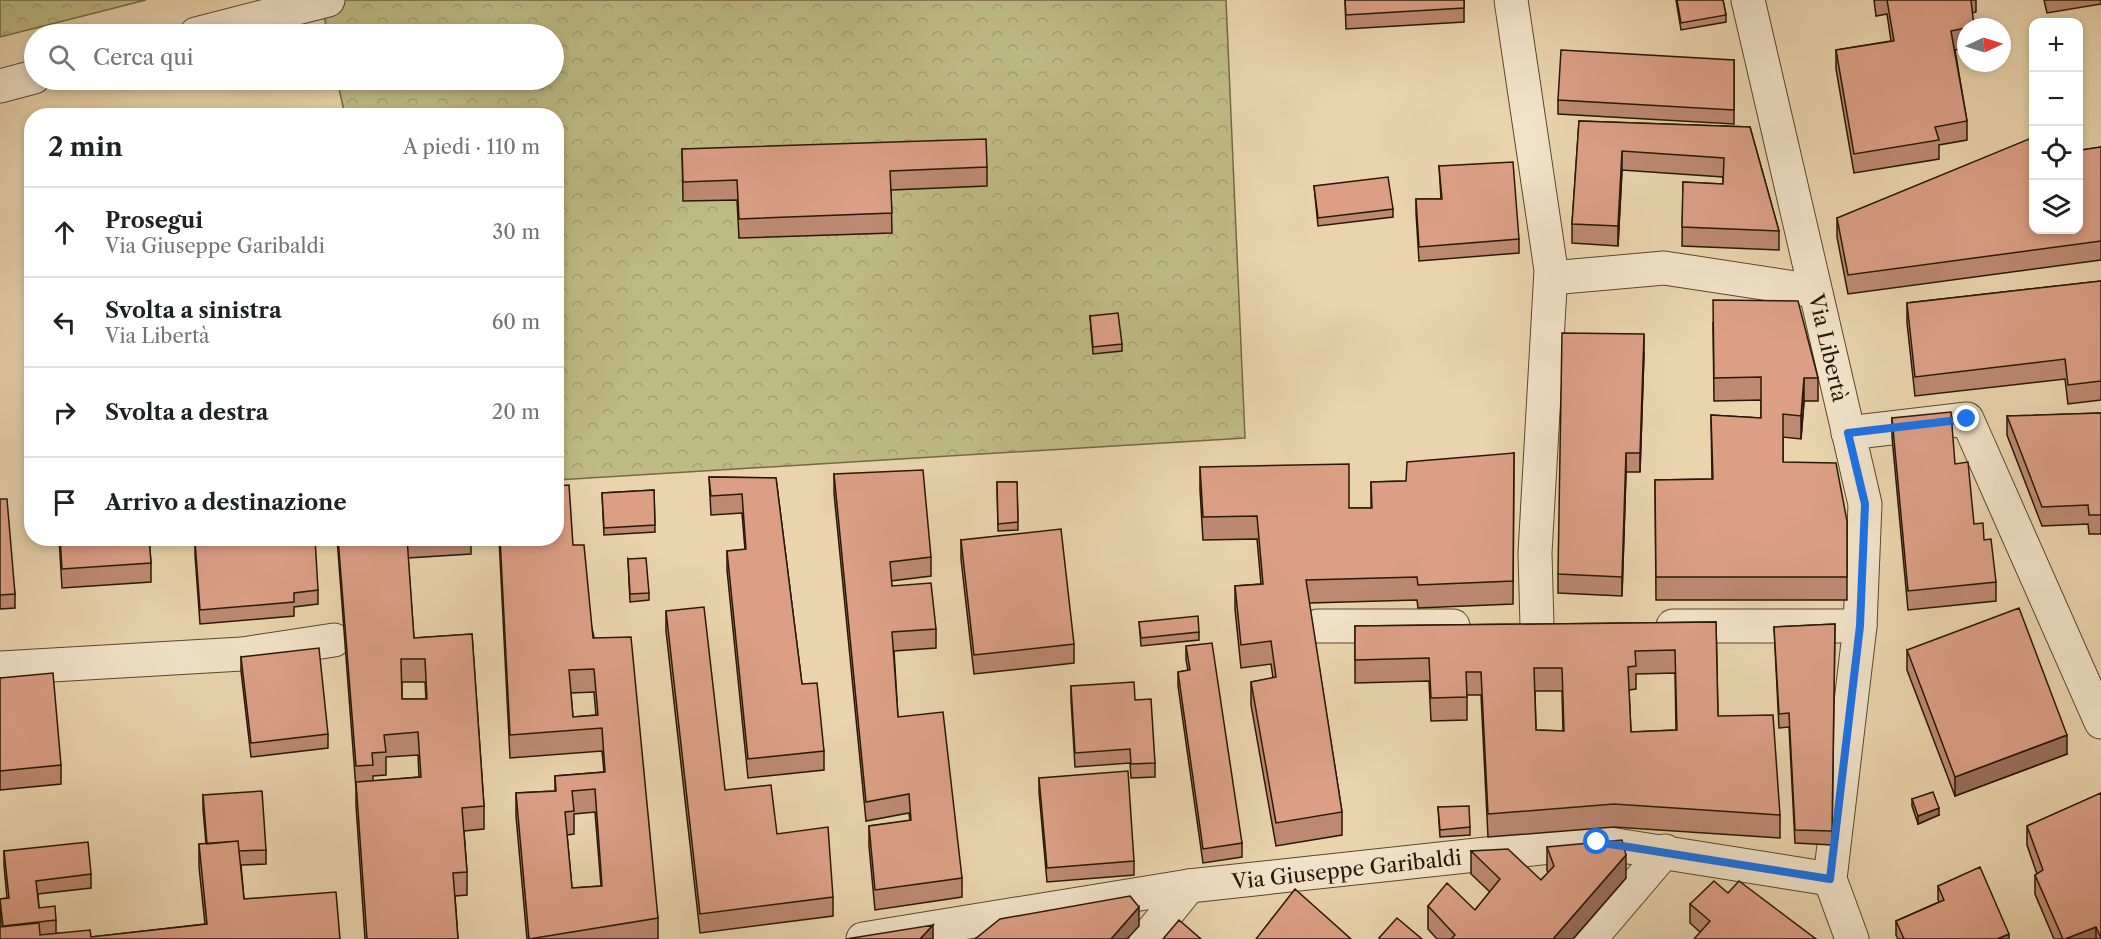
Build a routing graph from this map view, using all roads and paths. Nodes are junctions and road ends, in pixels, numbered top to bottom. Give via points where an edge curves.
1 (327, 0) edge
2 (1511, 0) edge
3 (1748, 0) edge
4 (235, 24) edge
5 (24, 80) edge
6 (0, 86) edge
7 (1551, 278) junction
8 (1815, 291) junction
9 (1848, 433) junction
10 (1318, 626) dead end
11 (1537, 626) junction
12 (1573, 626) edge
13 (1644, 626) edge
14 (1860, 626) junction
15 (334, 640) dead end
16 (0, 668) edge
17 (2101, 722) edge
18 (1665, 851) junction
19 (1830, 879) junction
20 (1189, 886) junction
21 (863, 939) edge
22 (1146, 939) edge
23 (1590, 939) edge
24 (1852, 939) edge

1 - 4 street
2 - 7 street
3 - 8 street, Via Libertà
5 - 6 street
7 - 8 street via 1664,268
7 - 11 street via 1535,553
8 - 9 street, Via Libertà
9 - 14 street, Via Libertà via 1865,504
9 - 17 street via 1967,419
10 - 11 street
11 - 12 street
13 - 14 street
14 - 19 street, Via Libertà
15 - 16 street via 242,654
18 - 19 street, Via Giuseppe Garibaldi
18 - 20 street, Via Giuseppe Garibaldi via 1597,842
18 - 23 street
19 - 24 street
20 - 21 street, Via Giuseppe Garibaldi
20 - 22 street

